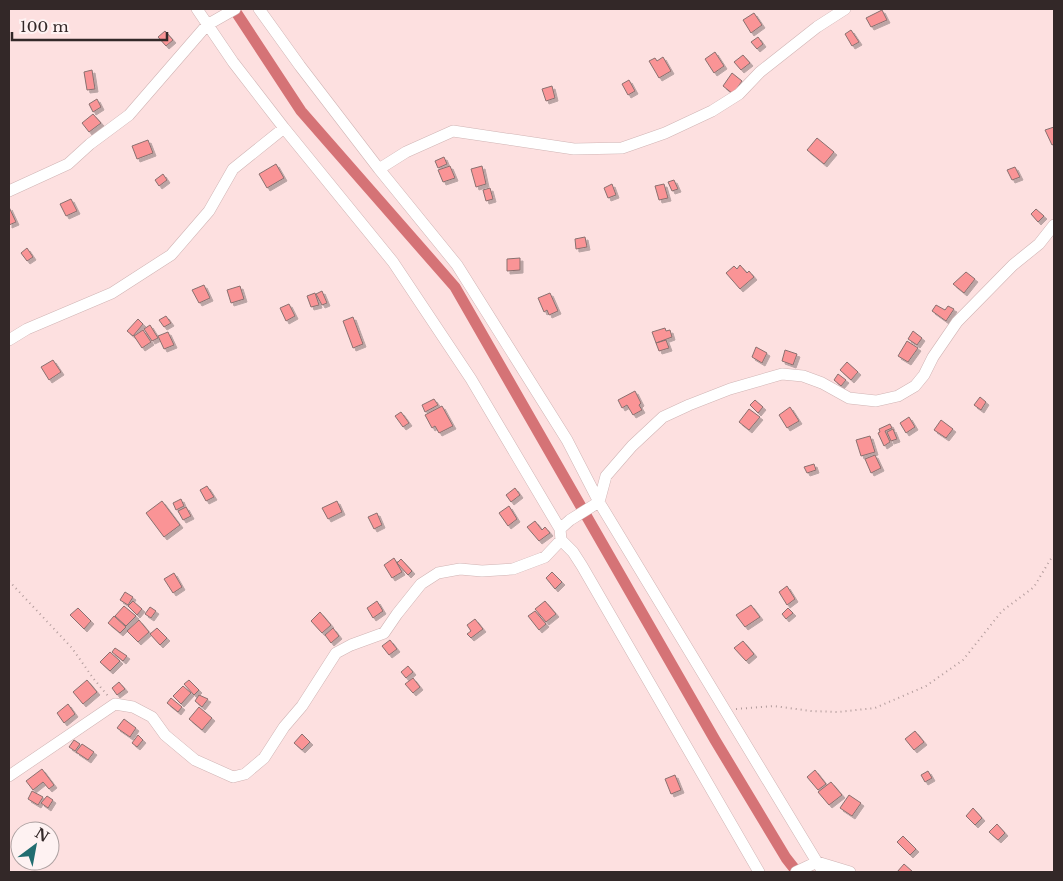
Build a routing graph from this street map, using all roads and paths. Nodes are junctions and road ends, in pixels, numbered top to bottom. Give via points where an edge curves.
1 (197, 9) edge
2 (235, 9) edge
3 (259, 9) edge
4 (845, 9) edge
5 (207, 25) junction
6 (284, 128) junction
7 (379, 169) junction
8 (9, 191) edge
9 (1054, 225) edge
10 (9, 340) edge
11 (599, 502) junction
12 (560, 534) junction
13 (1054, 555) edge
14 (9, 581) edge
15 (115, 704) junction
16 (724, 710) junction
17 (9, 776) edge
18 (817, 862) junction
19 (800, 870) edge
20 (759, 872) edge
21 (823, 872) edge
22 (850, 872) edge

1 - 5 street
2 - 5 street
3 - 7 street
4 - 7 street via 760,72 739,94 712,111 622,148 574,149 453,131 406,152
5 - 6 street
5 - 8 street via 129,114 68,164
6 - 10 street via 233,169 208,210 171,255 112,293 27,329
6 - 12 street via 393,262 471,380
7 - 11 street via 457,265 567,440
9 - 11 street via 1039,244 1012,265 956,322 924,375 898,396 876,401 849,398 809,378 782,374 722,392 663,417 606,476
11 - 12 street via 570,520
11 - 16 street
12 - 15 street via 545,558 513,569 460,569 438,574 421,584 384,633 351,644 336,653 264,758 246,774 233,777 194,760 165,735 152,717 133,707
12 - 20 street via 582,566
13 - 16 path via 1034,587 1002,611 963,660 926,686 874,708 838,712 774,706
14 - 15 path via 72,648
15 - 17 street
16 - 18 street
18 - 19 street
18 - 21 street
18 - 22 street

